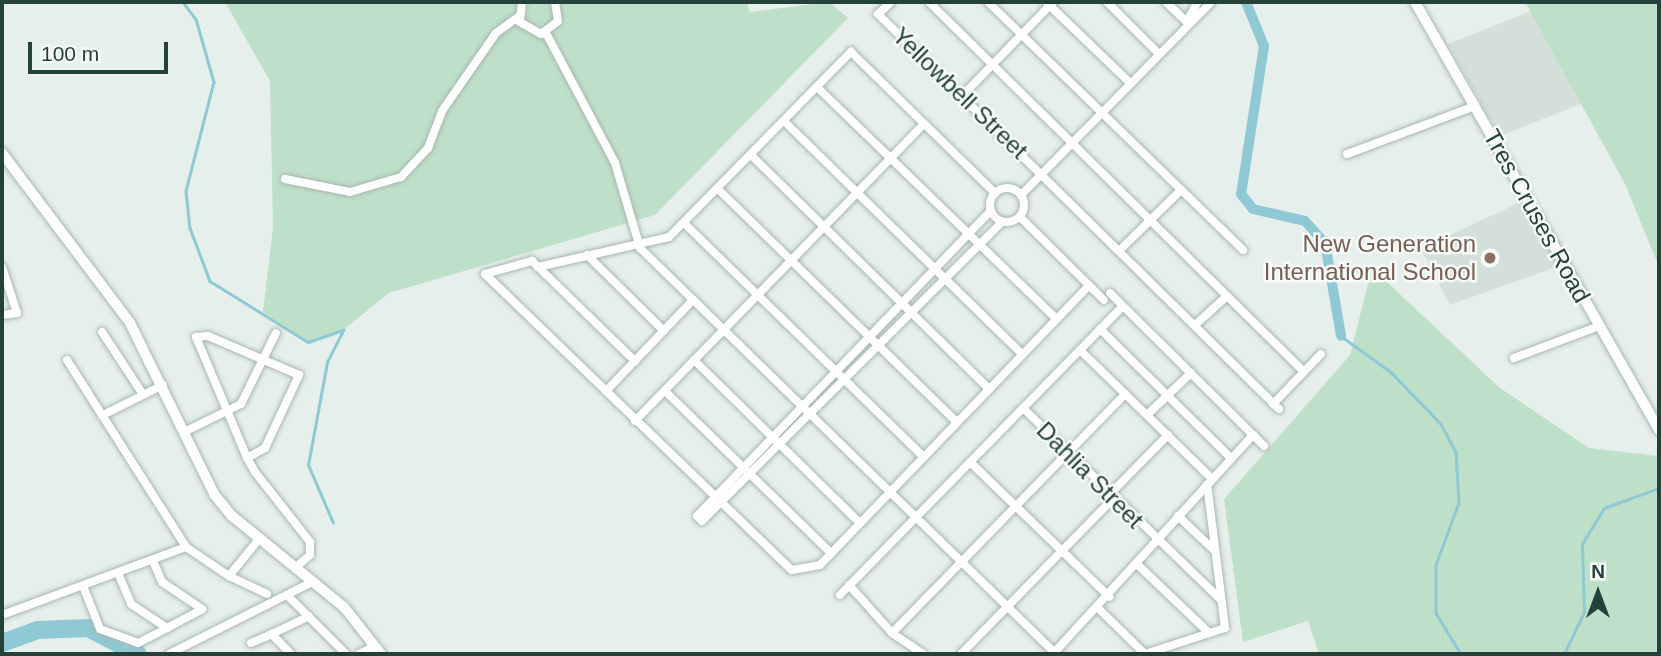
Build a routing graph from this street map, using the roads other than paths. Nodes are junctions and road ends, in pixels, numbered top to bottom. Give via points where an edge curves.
1 (522, 2) edge
2 (555, 2) edge
3 (891, 2) edge
4 (929, 2) edge
5 (988, 2) edge
6 (1107, 2) edge
7 (1166, 2) edge
8 (1198, 2) edge
9 (1211, 2) edge
10 (1415, 2) edge
11 (1050, 3) edge
12 (518, 17) junction
13 (1187, 22) junction
14 (546, 33) junction
15 (1022, 35) junction
16 (1157, 52) junction
17 (993, 65) junction
18 (1128, 81) junction
19 (817, 87) junction
20 (962, 96) junction
21 (1475, 106) junction
22 (1099, 110) junction
23 (784, 121) junction
24 (924, 124) junction
25 (1070, 140) junction
26 (2, 153) edge
27 (1346, 154) dead end
28 (751, 155) junction
29 (890, 158) junction
30 (1041, 171) junction
31 (285, 179) dead end
32 (718, 189) junction
33 (1181, 190) junction
34 (1018, 192) junction
35 (857, 193) junction
36 (995, 193) junction
37 (990, 211) junction
38 (1020, 217) junction
39 (1149, 221) junction
40 (1002, 222) junction
41 (685, 224) junction
42 (824, 227) junction
43 (973, 239) junction
44 (638, 242) junction
45 (1120, 250) junction
46 (1243, 250) dead end
47 (587, 255) junction
48 (791, 261) junction
49 (538, 267) junction
50 (3, 272) edge
51 (940, 274) junction
52 (1089, 285) junction
53 (758, 295) junction
54 (1226, 297) junction
55 (693, 300) junction
56 (1123, 306) junction
57 (906, 307) junction
58 (2, 315) edge
59 (1056, 320) junction
60 (1195, 326) junction
61 (1599, 326) junction
62 (1100, 329) junction
63 (724, 330) junction
64 (102, 331) dead end
65 (664, 331) junction
66 (276, 333) dead end
67 (874, 341) junction
68 (1080, 349) junction
69 (1022, 354) junction
70 (1321, 354) dead end
71 (1514, 358) dead end
72 (67, 360) dead end
73 (264, 360) junction
74 (694, 360) junction
75 (635, 361) junction
76 (1303, 371) junction
77 (1191, 373) junction
78 (840, 375) junction
79 (163, 385) junction
80 (989, 388) junction
81 (606, 391) junction
82 (665, 391) junction
83 (142, 393) junction
84 (1125, 394) junction
85 (1168, 395) junction
86 (1023, 408) junction
87 (806, 410) junction
88 (229, 411) junction
89 (103, 415) junction
90 (1147, 415) junction
91 (635, 421) junction
92 (957, 422) junction
93 (1659, 430) edge
94 (184, 432) junction
95 (1168, 435) junction
96 (1253, 435) junction
97 (776, 441) junction
98 (1264, 446) dead end
99 (1069, 454) junction
100 (924, 457) junction
101 (247, 458) junction
102 (1231, 458) junction
103 (970, 462) junction
104 (747, 471) junction
105 (1210, 481) junction
106 (890, 492) junction
107 (1112, 496) junction
108 (717, 501) junction
109 (1016, 506) junction
110 (1178, 516) junction
111 (916, 517) junction
112 (860, 523) junction
113 (260, 538) junction
114 (1158, 541) junction
115 (186, 547) junction
116 (1061, 551) junction
117 (1215, 551) junction
118 (831, 553) junction
119 (153, 561) junction
120 (961, 562) junction
121 (1139, 566) junction
122 (295, 568) junction
123 (118, 573) junction
124 (229, 576) junction
125 (312, 582) junction
126 (849, 585) junction
127 (83, 586) junction
128 (268, 594) dead end
129 (287, 595) junction
130 (839, 595) dead end
131 (1110, 597) junction
132 (1221, 600) junction
133 (1007, 606) junction
134 (1099, 609) junction
135 (2, 615) edge
136 (309, 616) junction
137 (167, 628) junction
138 (892, 633) junction
139 (1209, 633) junction
140 (272, 634) junction
141 (251, 643) dead end
142 (378, 650) edge
143 (169, 654) edge
144 (291, 654) edge
145 (346, 654) edge
146 (359, 654) edge
147 (923, 654) edge
148 (961, 654) edge
149 (1054, 654) edge
150 (1145, 654) edge

1 - 12 street
2 - 14 street via 558,21
3 - 20 street, Yellowbell Street via 878,14
4 - 17 street
5 - 15 street
6 - 16 street
7 - 13 street
8 - 13 street
9 - 13 street
10 - 21 street, Tres Cruses Road
11 - 15 street
11 - 18 street
12 - 14 street via 531,33
12 - 31 street via 496,33 442,111 428,148 401,177 350,192
13 - 16 street
14 - 44 street via 615,163
15 - 17 street
15 - 22 street
16 - 18 street
17 - 20 street
17 - 25 street
18 - 22 street
19 - 23 street
19 - 24 street via 850,52
19 - 29 street
20 - 30 street, Yellowbell Street
21 - 27 street
21 - 61 street, Tres Cruses Road
22 - 25 street
22 - 33 street
23 - 28 street
23 - 35 street
24 - 29 street
24 - 36 street
25 - 30 street
25 - 39 street
26 - 79 street via 130,323
28 - 32 street
28 - 42 street
29 - 35 street
29 - 43 street
30 - 34 street
30 - 45 street, Yellowbell Street
32 - 41 street
32 - 48 street
33 - 39 street
33 - 46 street
34 - 36 street
34 - 38 street
35 - 42 street
35 - 51 street
36 - 37 street
37 - 40 street
37 - 43 street
38 - 40 street
38 - 52 street
39 - 45 street
39 - 54 street
40 - 43 street
41 - 44 street via 669,237
41 - 53 street
42 - 48 street
42 - 57 street
43 - 51 street
43 - 59 street
44 - 47 street
44 - 55 street
45 - 60 street, Yellowbell Street
47 - 49 street
47 - 65 street
48 - 53 street
48 - 67 street
49 - 75 street
49 - 81 street via 532,261 485,274
50 - 58 street via 17,313
51 - 57 street
51 - 69 street
52 - 56 street
52 - 59 street
53 - 63 street
53 - 78 street
54 - 60 street
54 - 76 street
55 - 63 street
55 - 65 street
56 - 62 street
56 - 77 street
57 - 67 street
57 - 80 street
59 - 69 street
60 - 76 street, Yellowbell Street via 1276,407
61 - 71 street
61 - 93 street, Tres Cruses Road
62 - 68 street
62 - 85 street
63 - 74 street
63 - 87 street
64 - 83 street
65 - 75 street
66 - 73 street
67 - 78 street
67 - 92 street
68 - 84 street
68 - 86 street
69 - 80 street
70 - 76 street
72 - 89 street
73 - 88 street via 241,404
73 - 88 street via 196,337
73 - 101 street via 299,375 265,448
74 - 82 street
74 - 97 street
75 - 81 street
77 - 85 street
77 - 96 street
78 - 87 street
78 - 100 street
79 - 83 street
79 - 94 street
80 - 92 street
81 - 91 street
82 - 91 street
82 - 104 street
83 - 89 street
84 - 90 street
84 - 99 street
85 - 90 street
85 - 102 street
86 - 99 street, Dahlia Street
86 - 103 street
87 - 97 street
87 - 106 street
88 - 94 street
88 - 101 street
89 - 115 street
90 - 95 street
91 - 108 street
92 - 100 street
94 - 113 street via 214,494
95 - 105 street
95 - 107 street
96 - 98 street
96 - 102 street
97 - 104 street
97 - 112 street
99 - 107 street, Dahlia Street
99 - 109 street
100 - 106 street
101 - 122 street via 310,542 310,555
102 - 105 street
103 - 109 street
103 - 111 street
104 - 108 street
104 - 118 street
105 - 110 street
105 - 117 street
106 - 111 street
106 - 112 street
107 - 114 street, Dahlia Street
107 - 116 street
108 - 118 street via 792,570 820,565
109 - 116 street
109 - 120 street
110 - 114 street
110 - 117 street
111 - 120 street
111 - 126 street
112 - 118 street
113 - 122 street
113 - 124 street
114 - 121 street
114 - 132 street, Dahlia Street
115 - 119 street
115 - 124 street
116 - 131 street
116 - 133 street
117 - 132 street
119 - 123 street
119 - 137 street via 162,582 202,609
120 - 133 street
120 - 138 street
121 - 131 street
121 - 139 street
122 - 125 street
123 - 127 street
123 - 137 street via 131,604
124 - 128 street
125 - 129 street
125 - 142 street via 357,620
126 - 130 street
126 - 138 street
127 - 135 street
127 - 137 street via 100,629 138,643
129 - 136 street
129 - 143 street
131 - 134 street
132 - 139 street via 1225,628
133 - 148 street
133 - 149 street
134 - 149 street
134 - 150 street
136 - 140 street
136 - 145 street
138 - 147 street
139 - 150 street
140 - 141 street
140 - 144 street
142 - 146 street

